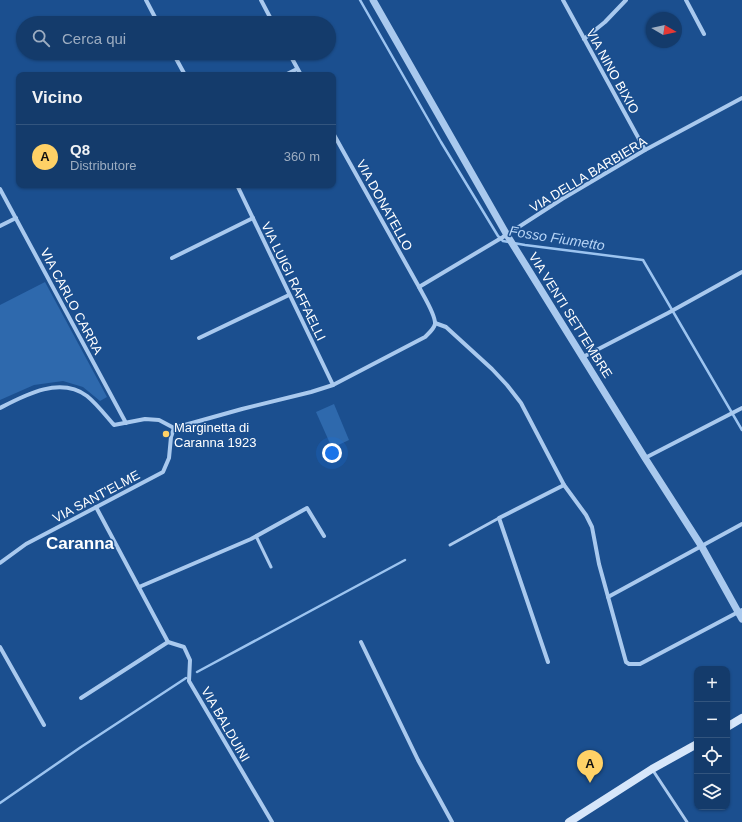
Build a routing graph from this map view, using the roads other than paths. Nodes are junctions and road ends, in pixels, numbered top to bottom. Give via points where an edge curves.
1 (146, 0) edge
2 (261, 0) edge
3 (373, 0) edge
4 (563, 0) edge
5 (626, 0) edge
6 (686, 0) edge
7 (154, 16) edge
8 (269, 16) edge
9 (704, 34) dead end
10 (584, 39) junction
11 (177, 60) edge
12 (292, 60) edge
13 (297, 69) junction
14 (183, 72) edge
15 (291, 72) edge
16 (298, 72) edge
17 (742, 98) edge
18 (336, 138) edge
19 (645, 150) junction
20 (238, 188) edge
21 (0, 189) edge
22 (16, 218) junction
23 (253, 218) junction
24 (0, 226) edge
25 (507, 237) junction
26 (172, 258) dead end
27 (742, 272) edge
28 (419, 287) junction
29 (289, 295) junction
30 (435, 323) junction
31 (199, 338) dead end
32 (583, 358) junction
33 (333, 385) junction
34 (0, 408) edge
35 (742, 408) edge
36 (126, 423) junction
37 (174, 428) junction
38 (645, 458) junction
39 (564, 485) junction
40 (96, 507) junction
41 (498, 518) junction
42 (742, 524) edge
43 (256, 536) junction
44 (324, 536) dead end
45 (450, 545) dead end
46 (702, 547) junction
47 (0, 563) edge
48 (272, 568) dead end
49 (139, 587) junction
50 (608, 596) junction
51 (741, 614) edge
52 (168, 642) junction
53 (361, 642) dead end
54 (0, 647) edge
55 (548, 662) dead end
56 (81, 698) dead end
57 (742, 718) edge
58 (44, 725) dead end
59 (730, 725) edge
60 (694, 746) edge
61 (652, 769) junction
62 (272, 822) edge
63 (452, 822) edge
64 (569, 822) edge
65 (687, 822) edge

1 - 7 street
2 - 8 street
3 - 25 street, VIA VENTI SETTEMBRE
4 - 10 street, VIA NINO BIXIO
5 - 10 street
6 - 9 street
10 - 19 street, VIA NINO BIXIO
11 - 14 street
12 - 13 street
13 - 15 street
13 - 16 street
17 - 19 street, VIA DELLA BARBIERA
18 - 28 street, VIA DONATELLO
19 - 25 street, VIA DELLA BARBIERA via 562,199
20 - 23 street, VIA LUIGI RAFFAELLI
21 - 22 street, VIA CARLO CARRA
22 - 24 street
22 - 36 street, VIA CARLO CARRA
23 - 26 street
23 - 29 street, VIA LUIGI RAFFAELLI
25 - 28 street, VIA DELLA BARBIERA
25 - 32 street, VIA VENTI SETTEMBRE
27 - 32 street
28 - 30 street
29 - 31 street
29 - 33 street, VIA LUIGI RAFFAELLI
30 - 33 street via 425,337
30 - 39 street via 446,327 507,385 521,403
32 - 38 street, VIA VENTI SETTEMBRE
33 - 37 street
34 - 36 street via 39,391 62,388 86,396 114,425
35 - 38 street
36 - 37 street via 145,419 158,420
37 - 40 street, VIA SANT'ELME via 169,458 163,472
38 - 46 street, VIA VENTI SETTEMBRE
39 - 41 street
39 - 50 street via 592,526
40 - 47 street, VIA SANT'ELME via 26,544
40 - 49 street
41 - 45 lane
41 - 55 street
42 - 46 street
43 - 44 street via 307,508
43 - 48 lane
43 - 49 street
46 - 50 street
46 - 51 street, VIA VENTI SETTEMBRE
49 - 52 street
50 - 51 street via 626,662 629,664 640,664
52 - 56 street
52 - 62 street, VIA BALDUINI via 184,647 190,660 189,681
53 - 63 street via 418,760
54 - 58 street
57 - 59 main road
60 - 61 main road
61 - 64 main road
61 - 65 lane

